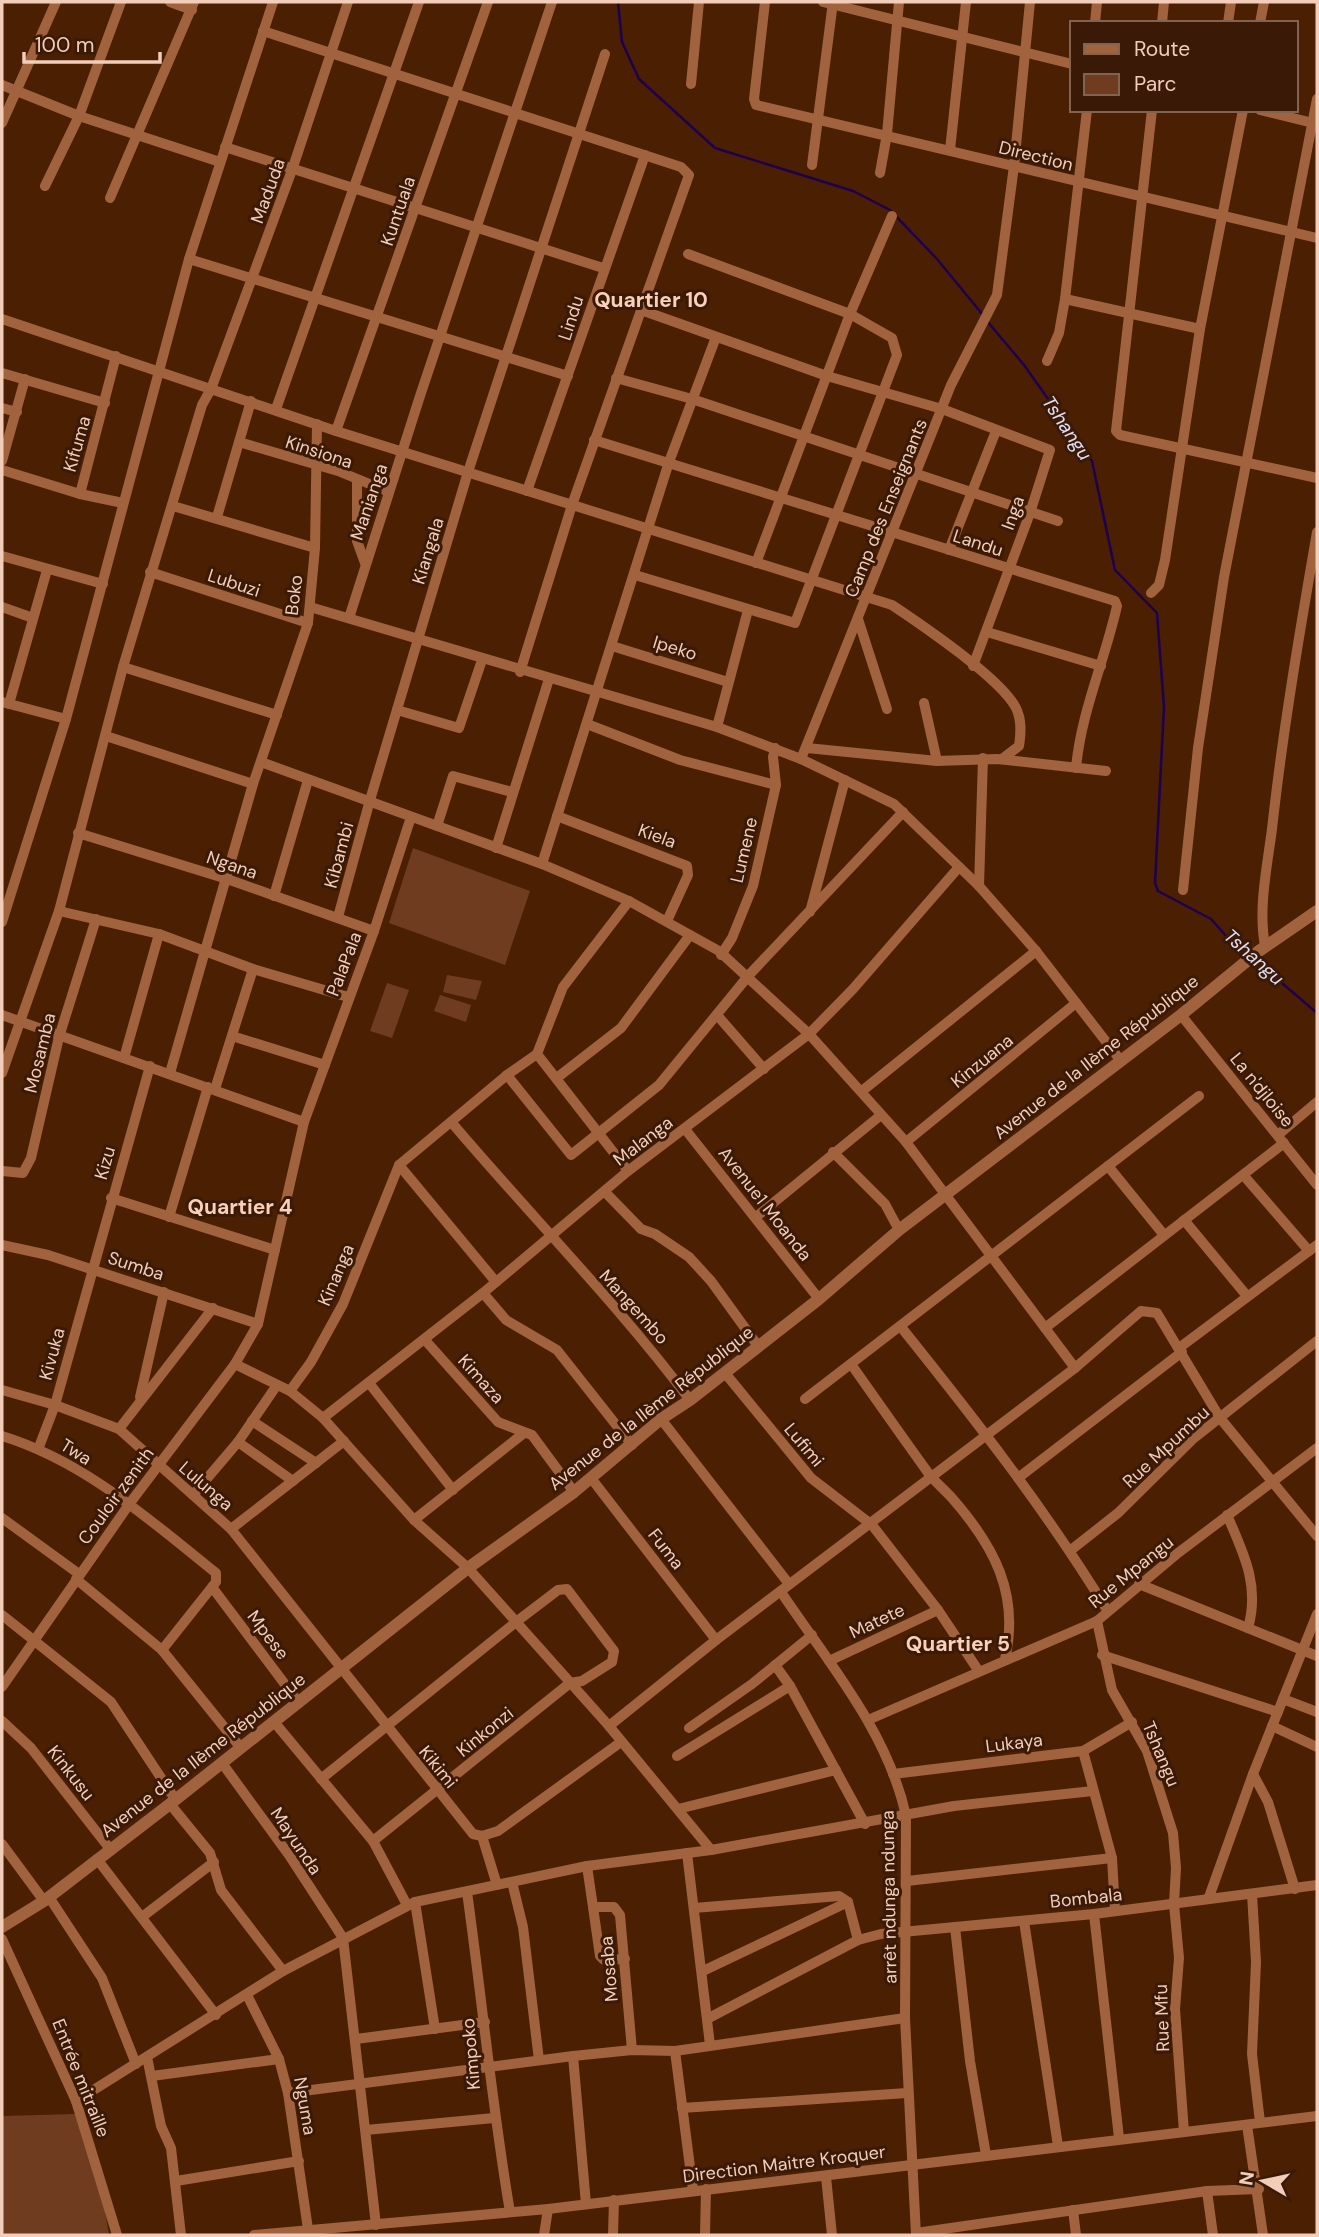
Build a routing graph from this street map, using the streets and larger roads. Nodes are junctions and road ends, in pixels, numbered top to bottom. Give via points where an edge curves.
1 (57, 2) edge
2 (121, 2) edge
3 (170, 2) edge
4 (273, 2) edge
5 (348, 2) edge
6 (419, 2) edge
7 (488, 2) edge
8 (552, 2) edge
9 (699, 2) edge
10 (765, 2) edge
11 (899, 2) edge
12 (966, 2) edge
13 (1030, 2) edge
14 (1097, 2) edge
15 (1164, 2) edge
16 (1231, 2) edge
17 (1264, 2) edge
18 (829, 3) edge
19 (193, 6) edge
20 (1095, 21) edge
21 (1162, 21) edge
22 (1227, 21) edge
23 (1260, 21) edge
24 (896, 22) junction
25 (263, 31) junction
26 (963, 37) junction
27 (1026, 51) junction
28 (331, 54) junction
29 (605, 54) dead end
30 (1070, 63) edge
31 (394, 75) junction
32 (691, 84) dead end
33 (2, 85) edge
34 (18, 89) junction
35 (455, 93) junction
36 (1317, 99) edge
37 (1087, 112) edge
38 (1152, 112) edge
39 (1244, 112) edge
40 (1269, 112) edge
41 (517, 113) junction
42 (79, 116) junction
43 (820, 120) junction
44 (2, 123) edge
45 (1315, 124) edge
46 (578, 132) junction
47 (135, 134) junction
48 (887, 134) junction
49 (225, 147) junction
50 (950, 150) junction
51 (645, 155) junction
52 (220, 162) junction
53 (812, 165) dead end
54 (1014, 166) junction
55 (292, 170) junction
56 (880, 173) dead end
57 (1079, 183) junction
58 (45, 186) dead end
59 (355, 188) junction
60 (110, 198) dead end
61 (1141, 199) junction
62 (416, 207) junction
63 (892, 216) dead end
64 (1224, 217) junction
65 (477, 230) junction
66 (1290, 232) junction
67 (1317, 239) edge
68 (542, 248) junction
69 (688, 254) dead end
70 (189, 260) junction
71 (603, 268) junction
72 (251, 281) junction
73 (1065, 299) junction
74 (315, 300) junction
75 (640, 310) junction
76 (850, 314) junction
77 (1128, 314) junction
78 (376, 318) junction
79 (2, 319) edge
80 (1200, 329) junction
81 (440, 337) junction
82 (716, 337) junction
83 (116, 356) junction
84 (507, 358) junction
85 (1047, 361) dead end
86 (158, 370) junction
87 (2, 373) edge
88 (568, 376) junction
89 (827, 376) junction
90 (616, 378) junction
91 (25, 379) junction
92 (211, 388) junction
93 (883, 392) junction
94 (692, 399) junction
95 (251, 401) junction
96 (105, 403) junction
97 (2, 408) edge
98 (276, 409) junction
99 (942, 409) junction
100 (16, 412) junction
101 (317, 424) junction
102 (996, 430) junction
103 (336, 431) junction
104 (805, 437) junction
105 (594, 440) junction
106 (239, 442) junction
107 (1183, 446) junction
108 (403, 451) junction
109 (859, 453) junction
110 (2, 461) edge
111 (1248, 461) junction
112 (669, 462) junction
113 (315, 466) junction
114 (2, 470) edge
115 (468, 472) junction
116 (917, 473) junction
117 (1317, 478) edge
118 (358, 481) junction
119 (527, 491) junction
120 (389, 492) junction
121 (974, 492) junction
122 (80, 494) junction
123 (782, 498) junction
124 (123, 503) junction
125 (572, 505) junction
126 (173, 506) junction
127 (1030, 513) junction
128 (836, 515) junction
129 (217, 517) junction
130 (1058, 521) dead end
131 (649, 530) junction
132 (1317, 531) edge
133 (892, 532) junction
134 (315, 548) junction
135 (949, 551) junction
136 (2, 556) edge
137 (365, 563) junction
138 (756, 563) junction
139 (47, 570) junction
140 (1009, 570) junction
141 (150, 572) junction
142 (635, 575) junction
143 (810, 579) junction
144 (103, 584) junction
145 (1151, 593) dead end
146 (866, 597) junction
147 (2, 607) edge
148 (310, 607) junction
149 (748, 610) junction
150 (33, 618) junction
151 (349, 618) junction
152 (858, 619) junction
153 (308, 623) junction
154 (988, 632) junction
155 (417, 640) junction
156 (612, 646) junction
157 (482, 660) junction
158 (973, 666) junction
159 (1101, 666) junction
160 (123, 667) junction
161 (520, 671) junction
162 (549, 679) junction
163 (728, 682) junction
164 (597, 691) junction
165 (5, 703) edge
166 (924, 703) dead end
167 (887, 709) dead end
168 (397, 710) junction
169 (277, 715) junction
170 (66, 719) junction
171 (587, 724) junction
172 (717, 727) junction
173 (106, 736) junction
174 (775, 748) junction
175 (807, 748) junction
176 (982, 758) junction
177 (801, 759) junction
178 (1002, 759) junction
179 (937, 761) junction
180 (261, 762) junction
181 (1076, 768) junction
182 (1106, 771) dead end
183 (308, 780) junction
184 (845, 780) junction
185 (253, 784) junction
186 (776, 785) junction
187 (512, 792) junction
188 (370, 800) junction
189 (903, 812) junction
190 (557, 816) junction
191 (411, 817) junction
192 (437, 826) junction
193 (78, 832) junction
194 (496, 848) junction
195 (542, 864) junction
196 (959, 867) junction
197 (227, 879) junction
198 (979, 886) junction
199 (1183, 890) dead end
200 (274, 896) junction
201 (628, 901) junction
202 (59, 911) junction
203 (1317, 911) edge
204 (810, 913) junction
205 (338, 917) junction
206 (96, 919) junction
207 (667, 921) junction
208 (2, 922) edge
209 (374, 931) junction
210 (159, 934) junction
211 (690, 935) junction
212 (1265, 946) junction
213 (204, 948) junction
214 (1036, 951) junction
215 (721, 955) junction
216 (253, 969) junction
217 (749, 975) junction
218 (348, 996) junction
219 (1076, 1003) junction
220 (2, 1015) edge
221 (717, 1015) junction
222 (1181, 1015) junction
223 (18, 1021) junction
224 (809, 1034) junction
225 (232, 1036) junction
226 (59, 1037) junction
227 (537, 1054) junction
228 (124, 1058) junction
229 (1121, 1061) junction
230 (326, 1065) junction
231 (150, 1066) junction
232 (764, 1069) junction
233 (2, 1073) edge
234 (170, 1073) junction
235 (507, 1075) junction
236 (558, 1077) junction
237 (211, 1088) junction
238 (862, 1091) junction
239 (1199, 1096) dead end
240 (1317, 1102) edge
241 (881, 1115) junction
242 (304, 1122) junction
243 (452, 1123) junction
244 (685, 1129) junction
245 (599, 1133) junction
246 (1281, 1139) junction
247 (906, 1142) junction
248 (834, 1152) junction
249 (399, 1165) junction
250 (1108, 1166) junction
251 (2, 1171) edge
252 (628, 1171) junction
253 (1245, 1177) junction
254 (1317, 1185) edge
255 (605, 1192) junction
256 (944, 1196) junction
257 (111, 1198) junction
258 (169, 1217) junction
259 (756, 1217) junction
260 (1184, 1220) junction
261 (899, 1230) junction
262 (1164, 1235) junction
263 (550, 1238) junction
264 (3, 1247) edge
265 (1313, 1248) edge
266 (275, 1250) junction
267 (993, 1256) junction
268 (91, 1268) junction
269 (496, 1282) junction
270 (164, 1292) junction
271 (483, 1293) junction
272 (1247, 1296) junction
273 (819, 1299) junction
274 (213, 1308) junction
275 (258, 1324) junction
276 (901, 1327) junction
277 (1045, 1328) junction
278 (425, 1340) junction
279 (1317, 1341) edge
280 (758, 1346) junction
281 (1180, 1350) junction
282 (235, 1364) junction
283 (851, 1364) junction
284 (1074, 1368) junction
285 (725, 1373) junction
286 (369, 1383) junction
287 (277, 1385) junction
288 (2, 1390) edge
289 (290, 1391) junction
290 (140, 1398) junction
291 (805, 1399) dead end
292 (690, 1400) junction
293 (55, 1405) junction
294 (323, 1418) junction
295 (1220, 1418) junction
296 (661, 1419) junction
297 (252, 1421) junction
298 (119, 1429) junction
299 (524, 1433) junction
300 (987, 1435) junction
301 (2, 1436) edge
302 (344, 1441) junction
303 (238, 1442) junction
304 (632, 1445) junction
305 (39, 1447) junction
306 (1317, 1448) edge
307 (316, 1462) junction
308 (158, 1465) junction
309 (592, 1478) junction
310 (932, 1478) junction
311 (1018, 1478) junction
312 (1274, 1480) junction
313 (293, 1481) junction
314 (453, 1490) junction
315 (573, 1492) junction
316 (193, 1495) junction
317 (130, 1503) junction
318 (1227, 1515) junction
319 (2, 1518) edge
320 (414, 1520) junction
321 (872, 1525) junction
322 (232, 1529) junction
323 (1317, 1536) edge
324 (1071, 1550) junction
325 (468, 1569) junction
326 (78, 1577) junction
327 (1139, 1584) junction
328 (212, 1587) junction
329 (785, 1588) junction
330 (938, 1610) junction
331 (1107, 1610) junction
332 (1317, 1614) edge
333 (2, 1615) edge
334 (1097, 1620) junction
335 (516, 1622) junction
336 (1248, 1628) junction
337 (812, 1635) junction
338 (716, 1640) junction
339 (35, 1642) junction
340 (162, 1650) junction
341 (1302, 1651) junction
342 (1102, 1655) junction
343 (1317, 1656) edge
344 (1005, 1659) junction
345 (829, 1661) junction
346 (775, 1665) junction
347 (343, 1670) junction
348 (978, 1670) junction
349 (570, 1683) junction
350 (790, 1686) junction
351 (2, 1687) edge
352 (1283, 1699) junction
353 (299, 1703) junction
354 (1278, 1712) junction
355 (1317, 1712) edge
356 (868, 1720) junction
357 (2, 1721) edge
358 (1132, 1722) junction
359 (275, 1723) junction
360 (609, 1726) junction
361 (1272, 1726) junction
362 (386, 1727) junction
363 (689, 1728) dead end
364 (621, 1742) junction
365 (1317, 1747) edge
366 (241, 1748) junction
367 (1083, 1751) junction
368 (677, 1756) dead end
369 (222, 1763) junction
370 (836, 1770) junction
371 (893, 1774) junction
372 (1253, 1774) junction
373 (321, 1779) junction
374 (437, 1791) junction
375 (1093, 1791) junction
376 (173, 1802) junction
377 (678, 1809) junction
378 (906, 1816) junction
379 (865, 1824) junction
380 (482, 1836) junction
381 (373, 1841) junction
382 (2, 1844) edge
383 (110, 1849) junction
384 (710, 1850) junction
385 (687, 1853) junction
386 (1112, 1858) junction
387 (97, 1859) junction
388 (214, 1863) junction
389 (587, 1866) junction
390 (907, 1881) junction
391 (512, 1882) junction
392 (497, 1885) junction
393 (1317, 1885) edge
394 (1295, 1889) junction
395 (467, 1892) junction
396 (1252, 1894) junction
397 (1209, 1897) junction
398 (47, 1899) junction
399 (848, 1902) junction
400 (411, 1904) junction
401 (1174, 1904) junction
402 (593, 1907) junction
403 (694, 1908) junction
404 (1115, 1911) junction
405 (1094, 1914) junction
406 (142, 1917) junction
407 (1024, 1921) junction
408 (2, 1927) edge
409 (955, 1927) junction
410 (907, 1930) junction
411 (343, 1938) junction
412 (2, 1939) edge
413 (858, 1940) junction
414 (625, 1959) junction
415 (283, 1971) junction
416 (703, 1971) junction
417 (247, 1995) junction
418 (216, 2015) junction
419 (905, 2018) junction
420 (707, 2019) junction
421 (485, 2022) junction
422 (435, 2029) junction
423 (356, 2039) junction
424 (710, 2045) junction
425 (632, 2050) junction
426 (674, 2051) junction
427 (573, 2056) junction
428 (147, 2057) junction
429 (279, 2059) junction
430 (539, 2060) junction
431 (136, 2064) junction
432 (487, 2068) junction
433 (152, 2076) junction
434 (362, 2086) junction
435 (288, 2093) junction
436 (907, 2093) junction
437 (76, 2101) junction
438 (682, 2109) junction
439 (1317, 2116) edge
440 (494, 2118) junction
441 (1260, 2122) junction
442 (1247, 2124) junction
443 (366, 2130) junction
444 (1184, 2132) junction
445 (1119, 2138) junction
446 (1058, 2146) junction
447 (986, 2155) junction
448 (299, 2161) junction
449 (912, 2165) junction
450 (826, 2177) junction
451 (176, 2181) junction
452 (706, 2189) junction
453 (1259, 2189) junction
454 (693, 2190) junction
455 (1207, 2190) junction
456 (614, 2200) junction
457 (586, 2204) junction
458 (548, 2209) junction
459 (1073, 2210) junction
460 (510, 2212) junction
461 (376, 2225) junction
462 (309, 2229) junction
463 (354, 2231) edge
464 (296, 2233) edge
465 (916, 2234) edge
466 (117, 2235) edge
467 (181, 2235) edge
468 (254, 2235) edge
469 (544, 2235) edge
470 (613, 2235) edge
471 (705, 2235) edge
472 (832, 2235) edge
473 (1076, 2235) edge
474 (1213, 2235) edge
475 (1263, 2235) edge

1 - 34 street
2 - 42 street
3 - 19 street
4 - 25 street
5 - 28 street, Maduda
6 - 31 street
7 - 35 street, Kuntuala
8 - 41 street, Manianga
9 - 32 street
10 - 43 street, Direction via 756,105
11 - 24 street
12 - 26 street
13 - 27 street
14 - 20 street
15 - 21 street
16 - 22 street
17 - 23 street
18 - 24 street
18 - 43 street
19 - 47 street
24 - 26 street
24 - 48 street
25 - 28 street
25 - 49 street
26 - 27 street
26 - 50 street
27 - 30 street
27 - 54 street
28 - 31 street
28 - 55 street, Maduda
29 - 46 street, Kiangala
31 - 35 street
31 - 59 street
33 - 34 street
34 - 42 street
34 - 44 street
35 - 41 street
35 - 62 street, Kuntuala
36 - 45 street
37 - 57 street
38 - 61 street
39 - 64 street
40 - 45 street
41 - 46 street
41 - 65 street, Manianga
42 - 47 street
42 - 58 street
43 - 48 street, Direction
43 - 53 street
45 - 66 street
46 - 51 street
46 - 68 street, Kiangala
47 - 52 street
47 - 60 street
48 - 50 street, Direction
48 - 56 street
49 - 52 street
49 - 55 street
50 - 54 street, Direction
51 - 71 street, Lindu
51 - 75 street via 681,167 689,175
52 - 70 street
54 - 57 street, Direction
54 - 99 street via 997,295
55 - 59 street
55 - 72 street, Maduda
57 - 61 street, Direction
57 - 73 street
59 - 62 street
59 - 74 street
61 - 64 street, Direction
61 - 77 street
62 - 65 street
62 - 78 street, Kuntuala
63 - 76 street
64 - 66 street, Direction
64 - 80 street
65 - 68 street
65 - 81 street, Manianga
66 - 67 street, Direction
66 - 111 street
68 - 71 street
68 - 84 street, Kiangala
69 - 76 street
70 - 72 street
70 - 86 street
71 - 88 street, Lindu
72 - 74 street
72 - 92 street, Maduda
73 - 77 street
73 - 85 street via 1059,333
74 - 78 street
74 - 98 street
75 - 82 street
75 - 90 street
76 - 89 street
76 - 93 street via 892,338 896,345 897,355
77 - 80 street
77 - 107 street via 1116,431
78 - 81 street
78 - 103 street, Kuntuala
79 - 83 street
80 - 107 street
81 - 84 street
81 - 108 street, Manianga
82 - 89 street
82 - 94 street
83 - 86 street
83 - 96 street, Kifuma
84 - 88 street
84 - 115 street, Kiangala
86 - 92 street
86 - 124 street
87 - 91 street, Kifuma
88 - 119 street, Lindu
89 - 93 street
89 - 104 street
90 - 94 street
90 - 105 street
91 - 96 street, Kifuma
91 - 100 street
92 - 95 street
92 - 126 street, Maduda
93 - 99 street
93 - 109 street
94 - 104 street
94 - 112 street
95 - 98 street
95 - 106 street
96 - 122 street, Kifuma
97 - 100 street
98 - 101 street
99 - 102 street
99 - 116 street, Camp des Enseignants
100 - 110 street
101 - 103 street
101 - 113 street, Boko
102 - 121 street
102 - 127 street, Inga via 1050,450
103 - 108 street
104 - 109 street
104 - 123 street
105 - 112 street, Landu
105 - 125 street
106 - 113 street, Kinsiona
106 - 129 street
107 - 111 street
107 - 145 street via 1165,560 1159,585
108 - 115 street
108 - 120 street, Manianga
109 - 116 street
109 - 128 street
111 - 117 street
111 - 199 street via 1224,578 1198,748
112 - 123 street, Landu
112 - 131 street
113 - 118 street, Kinsiona
113 - 134 street, Boko
114 - 122 street, Kifuma
115 - 119 street
115 - 155 street, Kiangala
116 - 121 street
116 - 133 street, Camp des Enseignants
118 - 120 street, Kinsiona
118 - 137 street, Manianga via 357,541
119 - 125 street
120 - 137 street, Manianga
121 - 127 street
121 - 135 street
122 - 124 street, Kifuma
123 - 128 street, Landu
123 - 138 street
124 - 144 street
125 - 131 street
125 - 161 street
126 - 129 street
126 - 141 street, Maduda
127 - 130 street
127 - 140 street, Inga
128 - 133 street, Landu
128 - 143 street
129 - 134 street
131 - 138 street
131 - 142 street
132 - 212 street via 1274,808 1261,924
133 - 135 street, Landu
133 - 146 street, Camp des Enseignants
134 - 148 street, Boko
135 - 140 street, Landu
136 - 139 street
137 - 151 street, Manianga
138 - 143 street
139 - 144 street
139 - 150 street
140 - 154 street, Inga
140 - 159 street, Landu via 1111,600 1117,606
141 - 153 street, Lubuzi
141 - 160 street, Maduda
142 - 149 street
142 - 156 street
143 - 146 street
143 - 149 street via 795,623
144 - 170 street
146 - 152 street, Camp des Enseignants
146 - 158 street via 892,605
147 - 150 street
148 - 151 street
148 - 153 street, Boko
149 - 163 street
150 - 165 street
151 - 155 street
152 - 167 street, Camp des Enseignants
152 - 175 street, Camp des Enseignants
153 - 169 street, Boko
154 - 158 street, Inga
154 - 159 street
155 - 157 street
155 - 168 street
156 - 163 street, Ipeko
156 - 164 street
157 - 161 street
157 - 168 street via 459,729
158 - 178 street via 1016,708 1019,746
159 - 181 street
160 - 169 street
160 - 173 street, Maduda
161 - 162 street
162 - 164 street
162 - 187 street
163 - 172 street
164 - 171 street
164 - 172 street
165 - 170 street
166 - 179 street
168 - 188 street
169 - 180 street, Boko
170 - 208 street
171 - 186 street via 680,760
171 - 190 street
172 - 174 street
173 - 185 street
173 - 193 street, Maduda
174 - 177 street
174 - 186 street, Lumene
175 - 177 street, Camp des Enseignants
175 - 179 street
176 - 178 street
176 - 179 street
176 - 198 street
177 - 184 street
178 - 181 street
180 - 183 street
180 - 185 street, Boko
181 - 182 street
183 - 188 street
183 - 200 street
184 - 189 street
184 - 204 street
185 - 197 street
186 - 215 street, Lumene via 753,886
187 - 192 street via 453,776
187 - 194 street
188 - 191 street
188 - 205 street, Kibambi
189 - 196 street
189 - 204 street, Malanga
190 - 195 street
190 - 207 street, Kiela via 687,866 688,875
191 - 192 street
191 - 209 street, PalaPala
192 - 194 street
193 - 197 street, Ngana
193 - 202 street, Maduda
194 - 195 street
195 - 201 street
196 - 198 street
196 - 224 street, Malanga
197 - 200 street, Ngana
197 - 213 street
198 - 214 street
200 - 205 street, Ngana
201 - 207 street
201 - 227 street via 563,987
202 - 206 street
202 - 223 street, Maduda
203 - 212 street, Avenue de la IIème République
204 - 217 street, Malanga
205 - 209 street, Ngana
206 - 210 street
206 - 226 street, Mosamba
207 - 211 street
209 - 218 street, PalaPala
210 - 213 street
210 - 228 street
211 - 215 street
211 - 236 street via 621,1028
212 - 222 street, Avenue de la IIème République
213 - 216 street
213 - 234 street
214 - 219 street
214 - 238 street
215 - 217 street
216 - 218 street
216 - 225 street
217 - 221 street, Malanga
217 - 224 street
218 - 230 street, PalaPala
219 - 229 street
219 - 247 street, Kinzuana
220 - 223 street
221 - 232 street
221 - 245 street, Malanga via 659,1085
222 - 229 street, Avenue de la IIème République
222 - 246 street, La n'djloise
223 - 226 street
223 - 233 street, Maduda
224 - 232 street, Malanga
224 - 238 street
225 - 230 street
225 - 237 street
226 - 228 street
226 - 251 street, Mosamba via 31,1158 23,1174
227 - 235 street, Kinanga
227 - 236 street
228 - 231 street
229 - 256 street, Avenue de la IIème République
230 - 242 street, PalaPala
231 - 234 street
231 - 257 street, Kizu
232 - 244 street, Malanga
234 - 237 street
235 - 243 street, Kinanga
235 - 245 street, Malanga via 571,1155
236 - 245 street
237 - 242 street
237 - 258 street
238 - 241 street
239 - 250 street
240 - 246 street
241 - 247 street
241 - 248 street
242 - 266 street
243 - 249 street, Kinanga
243 - 263 street
244 - 252 street, Malanga
244 - 259 street, Avenue1 Moanda
245 - 252 street
246 - 253 street
246 - 254 street, La n'djloise
247 - 256 street
248 - 259 street
248 - 261 street via 885,1204
249 - 269 street
249 - 289 street, Kinanga via 343,1304
250 - 262 street
250 - 267 street
252 - 255 street, Malanga
253 - 260 street
253 - 265 street
255 - 263 street, Malanga
255 - 280 street via 640,1229 689,1257
256 - 261 street, Avenue de la IIème République
256 - 267 street
257 - 258 street
257 - 268 street, Kizu
258 - 266 street
259 - 273 street, Avenue1 Moanda
260 - 262 street
260 - 272 street
261 - 273 street, Avenue de la IIème République
262 - 277 street
263 - 269 street, Malanga
263 - 292 street, Mangembo via 631,1324
264 - 268 street, Sumba
265 - 272 street
266 - 275 street
267 - 276 street
267 - 277 street
268 - 270 street, Sumba
268 - 293 street, Kivuka
269 - 271 street, Malanga
270 - 274 street, Sumba
270 - 290 street
271 - 278 street, Malanga
271 - 304 street via 506,1320 557,1350
272 - 281 street
273 - 280 street, Avenue de la IIème République
274 - 275 street, Sumba
274 - 290 street
275 - 282 street, Couloir zenith
276 - 283 street
276 - 300 street
277 - 284 street
278 - 286 street, Malanga
278 - 299 street, Kimaza via 499,1422
279 - 295 street, Rue Mpumbu
280 - 285 street, Avenue de la IIème République
281 - 284 street via 1157,1313 1141,1311
281 - 295 street
281 - 311 street
282 - 287 street
282 - 308 street, Couloir zenith
283 - 291 street
283 - 310 street
284 - 300 street
285 - 292 street, Avenue de la IIème République
285 - 321 street, Lufimi via 811,1478
286 - 294 street, Malanga
286 - 314 street
287 - 289 street
287 - 297 street
288 - 293 street, Lulunga
289 - 294 street
290 - 298 street
292 - 296 street, Avenue de la IIème République
293 - 298 street, Lulunga
293 - 305 street, Kivuka
294 - 302 street
295 - 312 street
295 - 324 street, Rue Mpumbu
296 - 304 street, Avenue de la IIème République
296 - 329 street
297 - 303 street
297 - 307 street
298 - 308 street, Lulunga
299 - 314 street
299 - 315 street, Kimaza via 532,1435
300 - 310 street
300 - 311 street
301 - 305 street, Twa
302 - 307 street
302 - 320 street
303 - 313 street
303 - 316 street
304 - 309 street, Avenue de la IIème République
305 - 317 street, Twa
306 - 312 street, Rue Mpangu
307 - 313 street
308 - 316 street, Lulunga
308 - 317 street, Couloir zenith
309 - 315 street, Avenue de la IIème République
309 - 338 street, Fuma
310 - 321 street
310 - 344 street via 954,1500 997,1562 1007,1591 1011,1629
311 - 324 street
312 - 318 street, Rue Mpangu
312 - 323 street
313 - 322 street
314 - 320 street
315 - 325 street, Avenue de la IIème République
316 - 322 street, Lulunga
317 - 326 street, Couloir zenith
317 - 328 street, Mpese via 216,1573
318 - 327 street, Rue Mpangu
318 - 336 street via 1245,1556 1254,1601
319 - 326 street
320 - 325 street
321 - 329 street
321 - 330 street, Lufimi
322 - 347 street, Lulunga
324 - 331 street
325 - 335 street
325 - 347 street, Avenue de la IIème République
326 - 339 street, Couloir zenith
326 - 340 street
327 - 331 street, Rue Mpangu
327 - 336 street
328 - 340 street
328 - 353 street, Mpese
329 - 337 street, arrêt ndunga ndunga
329 - 338 street
330 - 345 street, Matete
330 - 348 street, Lufimi
331 - 334 street, Rue Mpangu
332 - 341 street
333 - 339 street
334 - 342 street, Tshangu
334 - 344 street, Rue Mpangu
335 - 349 street
335 - 349 street, Kinkonzi via 563,1587 614,1651 612,1662 582,1681
335 - 362 street
336 - 341 street
337 - 345 street, arrêt ndunga ndunga
337 - 346 street
338 - 360 street
339 - 351 street, Couloir zenith
339 - 376 street via 111,1702
340 - 366 street
341 - 343 street
341 - 352 street
342 - 354 street
342 - 358 street, Tshangu via 1112,1690
344 - 348 street, Rue Mpangu
345 - 356 street, arrêt ndunga ndunga
346 - 350 street
346 - 363 street
347 - 353 street, Avenue de la IIème République
347 - 362 street, Kikimi
348 - 356 street, Rue Mpangu
349 - 360 street
349 - 374 street, Kinkonzi
350 - 368 street
350 - 370 street
352 - 354 street
352 - 355 street
353 - 359 street, Avenue de la IIème République
354 - 361 street
356 - 371 street, arrêt ndunga ndunga
357 - 383 street, Kinkusu via 31,1748
358 - 367 street, Lukaya
358 - 401 street, Tshangu via 1147,1751 1173,1833 1177,1868
359 - 366 street, Avenue de la IIème République
359 - 373 street
360 - 364 street
361 - 365 street
361 - 372 street
362 - 373 street
362 - 374 street, Kikimi
364 - 377 street
364 - 380 street via 498,1832
366 - 369 street, Avenue de la IIème République
367 - 371 street, Lukaya
367 - 375 street
369 - 376 street, Avenue de la IIème République
369 - 411 street, Mayunda
370 - 377 street
370 - 379 street
371 - 378 street, arrêt ndunga ndunga
372 - 394 street via 1268,1802
372 - 397 street
373 - 381 street
374 - 380 street, Kikimi via 473,1834
374 - 381 street, Kinkonzi
375 - 378 street via 954,1806
375 - 386 street
376 - 383 street, Avenue de la IIème République
376 - 388 street
377 - 384 street
378 - 379 street
378 - 390 street, arrêt ndunga ndunga
379 - 384 street
380 - 392 street
381 - 400 street
382 - 398 street
383 - 387 street, Avenue de la IIème République
384 - 385 street
385 - 389 street
385 - 403 street
386 - 390 street
386 - 404 street
387 - 398 street, Avenue de la IIème République
387 - 406 street
388 - 406 street
388 - 415 street via 221,1890
389 - 391 street
389 - 402 street
390 - 410 street, arrêt ndunga ndunga
391 - 392 street
391 - 430 street via 519,1903
392 - 395 street
393 - 394 street, Bombala
394 - 396 street, Bombala
395 - 400 street
395 - 421 street, Kimpoko
396 - 397 street, Bombala
396 - 441 street via 1256,1962 1252,2054
397 - 401 street, Bombala
398 - 408 street, Avenue de la IIème République
398 - 431 street via 102,1979
399 - 403 street via 835,1895
399 - 413 street
399 - 416 street
400 - 411 street
400 - 422 street, Kimpoko
401 - 404 street, Bombala
401 - 444 street, Rue Mfu via 1179,1958 1175,2009
402 - 414 street, Mosaba via 619,1911
402 - 414 street via 600,1956
403 - 416 street
404 - 405 street, Bombala
405 - 407 street, Bombala
405 - 445 street
406 - 418 street
407 - 409 street, Bombala
407 - 446 street
409 - 410 street, Bombala
409 - 447 street
410 - 413 street, Bombala
410 - 419 street, arrêt ndunga ndunga
411 - 415 street
411 - 423 street
412 - 437 street, Entrée mitraille
413 - 420 street, Bombala
414 - 425 street, Mosaba
415 - 417 street
416 - 420 street
417 - 418 street
417 - 429 street, Nguma
418 - 428 street
419 - 424 street
419 - 436 street, arrêt ndunga ndunga
420 - 424 street
421 - 422 street
421 - 432 street, Kimpoko
422 - 423 street
423 - 434 street
424 - 426 street
425 - 426 street
425 - 427 street
426 - 438 street
427 - 430 street
427 - 457 street
428 - 431 street
428 - 433 street
429 - 433 street
429 - 435 street, Nguma
430 - 432 street
431 - 437 street
432 - 434 street
432 - 440 street, Kimpoko
433 - 451 street
434 - 435 street
434 - 443 street
435 - 448 street, Nguma
436 - 438 street
436 - 449 street, arrêt ndunga ndunga
437 - 466 street, Entrée mitraille
438 - 454 street
439 - 441 street, Direction Maitre Kroquer
440 - 443 street
440 - 460 street, Kimpoko
441 - 442 street, Direction Maitre Kroquer
442 - 444 street, Direction Maitre Kroquer
442 - 453 street
443 - 461 street
444 - 445 street, Direction Maitre Kroquer
445 - 446 street, Direction Maitre Kroquer
446 - 447 street, Direction Maitre Kroquer
447 - 449 street, Direction Maitre Kroquer
448 - 451 street
448 - 462 street, Nguma
449 - 450 street, Direction Maitre Kroquer
449 - 465 street, arrêt ndunga ndunga
450 - 452 street, Direction Maitre Kroquer
450 - 472 street
451 - 467 street
452 - 454 street, Direction Maitre Kroquer
452 - 471 street
453 - 455 street
453 - 475 street
454 - 456 street, Direction Maitre Kroquer
455 - 459 street
455 - 474 street
456 - 457 street, Direction Maitre Kroquer
456 - 470 street
457 - 458 street, Direction Maitre Kroquer
458 - 460 street, Direction Maitre Kroquer
458 - 469 street
459 - 465 street
459 - 473 street
460 - 461 street, Direction Maitre Kroquer
461 - 463 street, Direction Maitre Kroquer
462 - 463 street, Direction Maitre Kroquer
462 - 464 street, Direction Maitre Kroquer
464 - 468 street, Direction Maitre Kroquer

